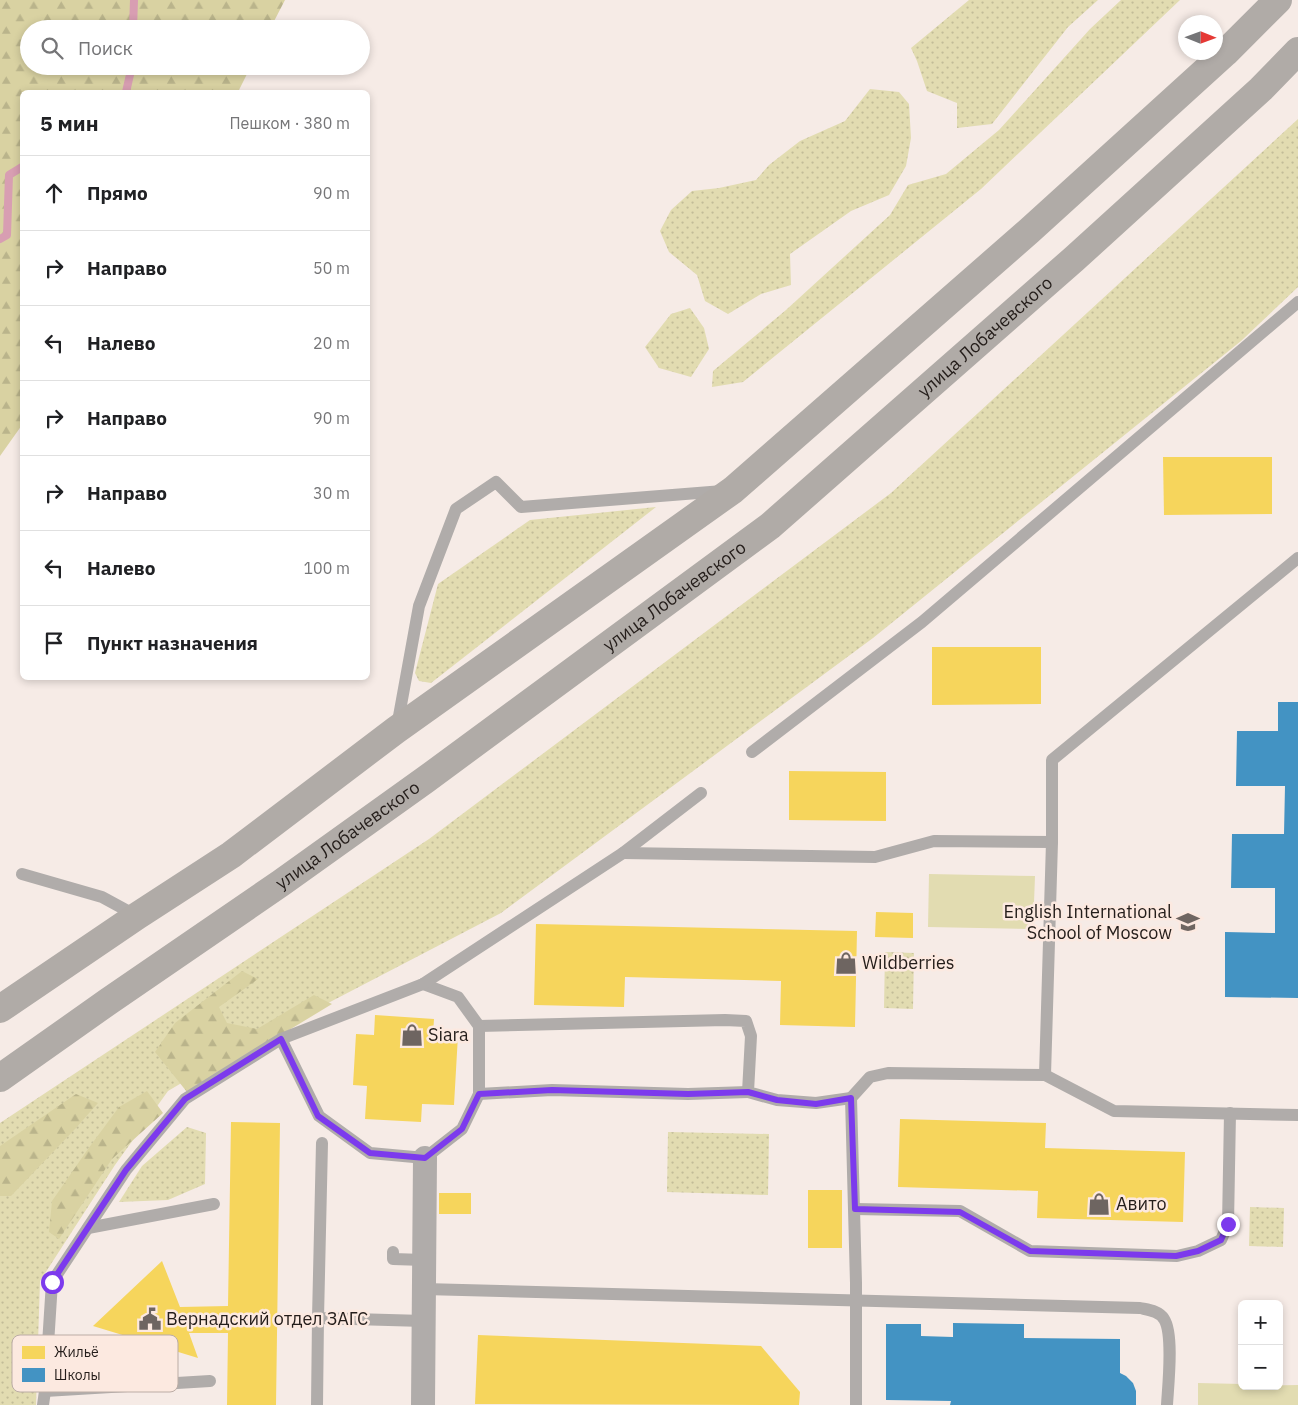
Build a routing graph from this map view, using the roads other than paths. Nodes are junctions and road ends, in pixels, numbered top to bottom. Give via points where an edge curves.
1 (1278, 0) edge
2 (1298, 51) edge
3 (1298, 302) edge
4 (733, 490) junction
5 (1298, 558) edge
6 (396, 730) junction
7 (752, 752) dead end
8 (701, 793) dead end
9 (1052, 842) junction
10 (623, 853) junction
11 (22, 874) dead end
12 (137, 916) junction
13 (423, 984) junction
14 (0, 1009) edge
15 (479, 1026) junction
16 (281, 1039) junction
17 (1045, 1075) junction
18 (0, 1078) edge
19 (748, 1092) junction
20 (479, 1094) junction
21 (851, 1098) junction
22 (1230, 1114) junction
23 (1298, 1115) edge
24 (322, 1144) dead end
25 (425, 1158) junction
26 (214, 1204) dead end
27 (855, 1209) junction
28 (88, 1228) junction
29 (393, 1252) dead end
30 (424, 1260) junction
31 (424, 1289) junction
32 (856, 1300) junction
33 (318, 1318) junction
34 (424, 1321) junction
35 (49, 1335) edge
36 (210, 1380) dead end
37 (178, 1382) edge
38 (45, 1392) edge
39 (43, 1405) edge
40 (317, 1405) edge
41 (423, 1405) edge
42 (856, 1405) edge
43 (1167, 1405) edge

1 - 4 main road via 1225,53 1029,231
2 - 18 main road, улица Лобачевского via 1074,259 770,526 281,883
3 - 7 lane via 922,622
4 - 6 main road
4 - 6 lane via 521,507 496,482 456,509 419,606
5 - 9 lane via 1052,760
6 - 12 main road via 231,855
8 - 10 lane
9 - 10 lane via 934,841 875,857
9 - 17 lane
10 - 13 lane
11 - 12 lane via 102,898
12 - 14 main road
13 - 15 lane via 458,996
13 - 16 lane
15 - 19 lane via 746,1021 751,1036
15 - 20 lane
16 - 25 lane via 318,1116 370,1153
16 - 28 lane via 185,1099 126,1170
17 - 21 lane via 888,1073 870,1077
17 - 22 lane via 1114,1111
19 - 20 lane via 688,1094 552,1090
19 - 21 lane via 777,1100 816,1104
20 - 25 lane via 462,1129
21 - 27 lane
22 - 23 lane
22 - 27 lane via 1228,1224 1221,1240 1198,1251 1176,1256 1030,1251 960,1212
24 - 33 lane
25 - 30 street
26 - 28 lane
27 - 32 lane
28 - 35 lane via 52,1282
29 - 30 lane via 393,1259
30 - 31 street
31 - 32 lane
31 - 34 street
32 - 42 lane
32 - 43 lane via 1154,1311 1164,1320 1169,1337
33 - 34 lane
33 - 40 lane
34 - 41 street
36 - 37 lane
38 - 39 lane

